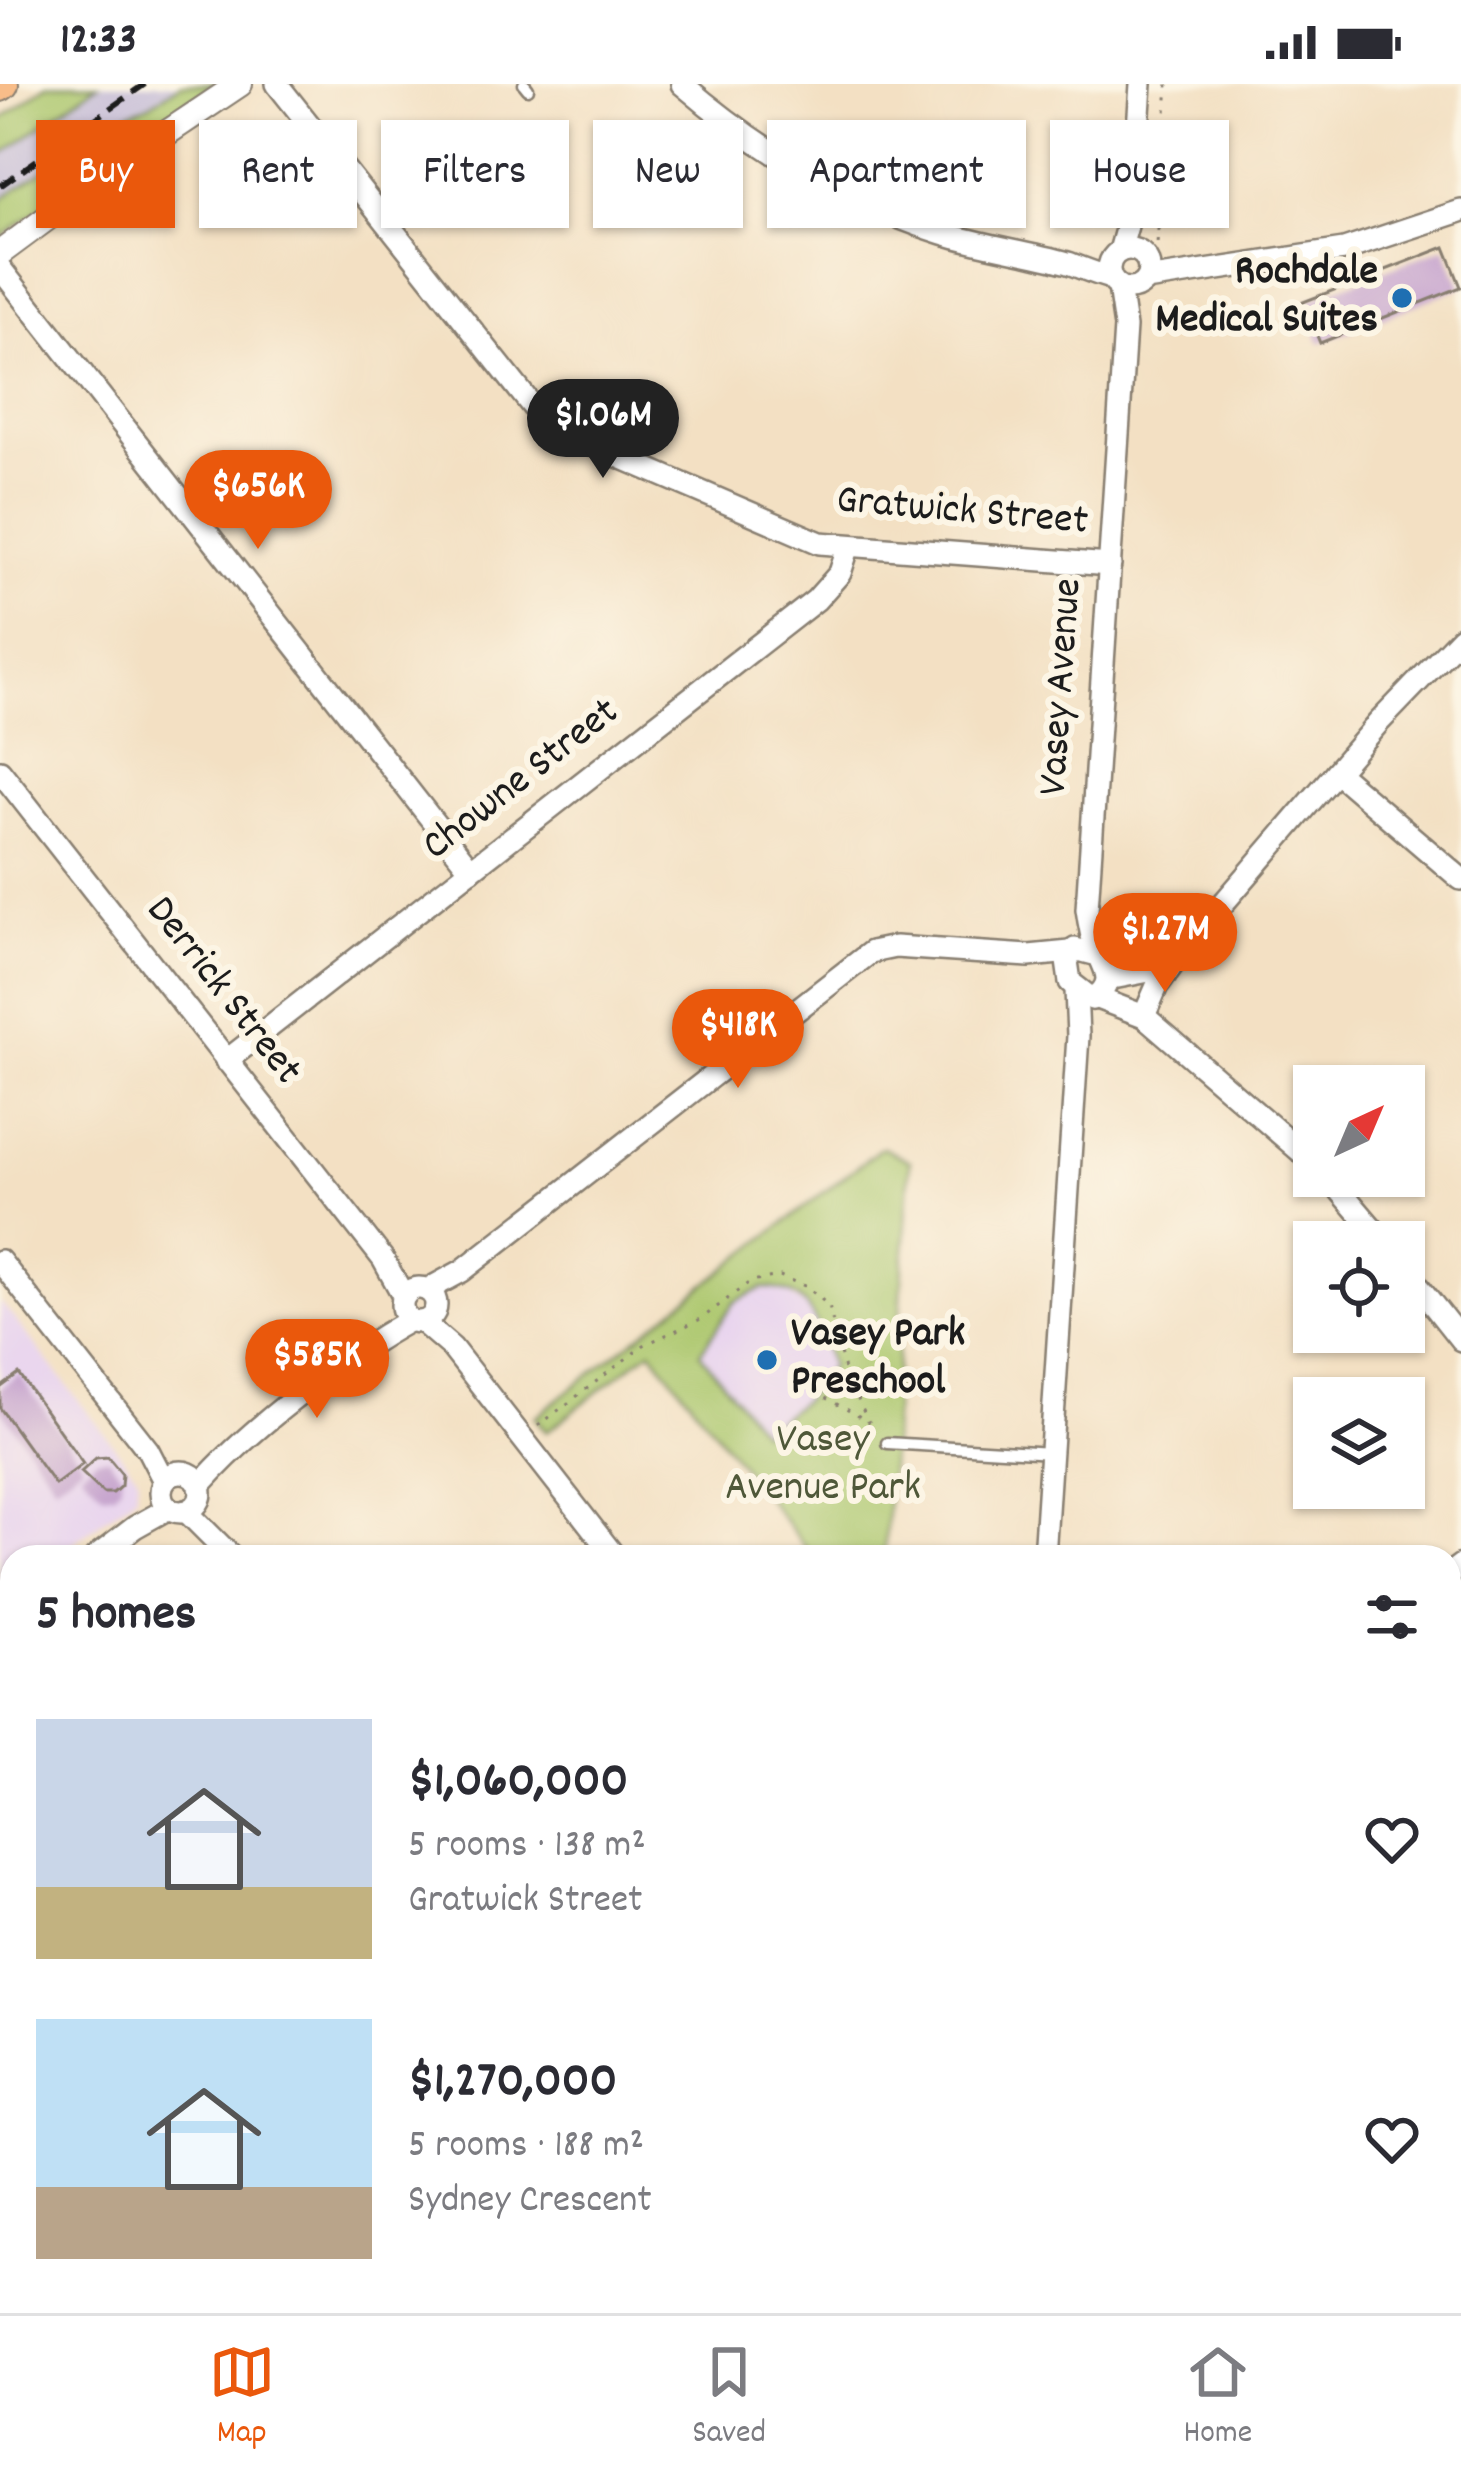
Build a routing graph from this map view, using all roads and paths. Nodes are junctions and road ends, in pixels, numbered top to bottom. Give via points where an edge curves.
1 (240, 84) edge
2 (277, 84) edge
3 (682, 84) edge
4 (1141, 84) edge
5 (1461, 212) edge
6 (0, 253) edge
7 (0, 268) edge
8 (1129, 269) junction
9 (848, 548) junction
10 (1110, 565) junction
11 (1461, 637) edge
12 (0, 771) edge
13 (1336, 772) junction
14 (471, 871) junction
15 (1461, 879) edge
16 (1184, 949) junction
17 (1089, 974) junction
18 (1144, 1016) junction
19 (226, 1061) junction
20 (1293, 1145) edge
21 (1346, 1197) edge
22 (1366, 1221) edge
23 (0, 1261) edge
24 (1425, 1292) edge
25 (419, 1305) junction
26 (1458, 1329) edge
27 (815, 1392) dead end
28 (868, 1421) junction
29 (881, 1430) dead end
30 (523, 1440) junction
31 (887, 1443) dead end
32 (1051, 1453) junction
33 (181, 1490) junction
34 (112, 1545) edge
35 (222, 1545) edge
36 (606, 1545) edge
37 (1045, 1545) edge

1 - 6 street
2 - 9 street, Gratwick Street via 542,422 803,537
3 - 8 street via 748,137 856,199 999,250
4 - 8 street, Vasey Avenue
5 - 8 street via 1344,250 1264,264
7 - 14 street
8 - 10 street, Vasey Avenue
9 - 10 street, Gratwick Street
9 - 14 street, Chowne Street via 840,573 816,600
10 - 17 street, Vasey Avenue
11 - 13 street
12 - 19 street, Derrick Street
13 - 15 street
13 - 16 street
14 - 19 street, Chowne Street
16 - 17 street via 1148,971
16 - 18 street
17 - 18 street
17 - 25 street via 1029,956 871,952
17 - 32 street, Vasey Avenue via 1078,1036
18 - 20 street
19 - 25 street, Derrick Street
21 - 22 street
23 - 33 street
24 - 26 street
25 - 30 street, Derrick Street
25 - 33 street
27 - 28 path
28 - 29 path
28 - 30 path via 844,1370 829,1306 795,1281 766,1276 685,1329 644,1345
30 - 36 street, Derrick Street
31 - 32 lane
32 - 37 street, Vasey Avenue
33 - 34 street
33 - 35 street

